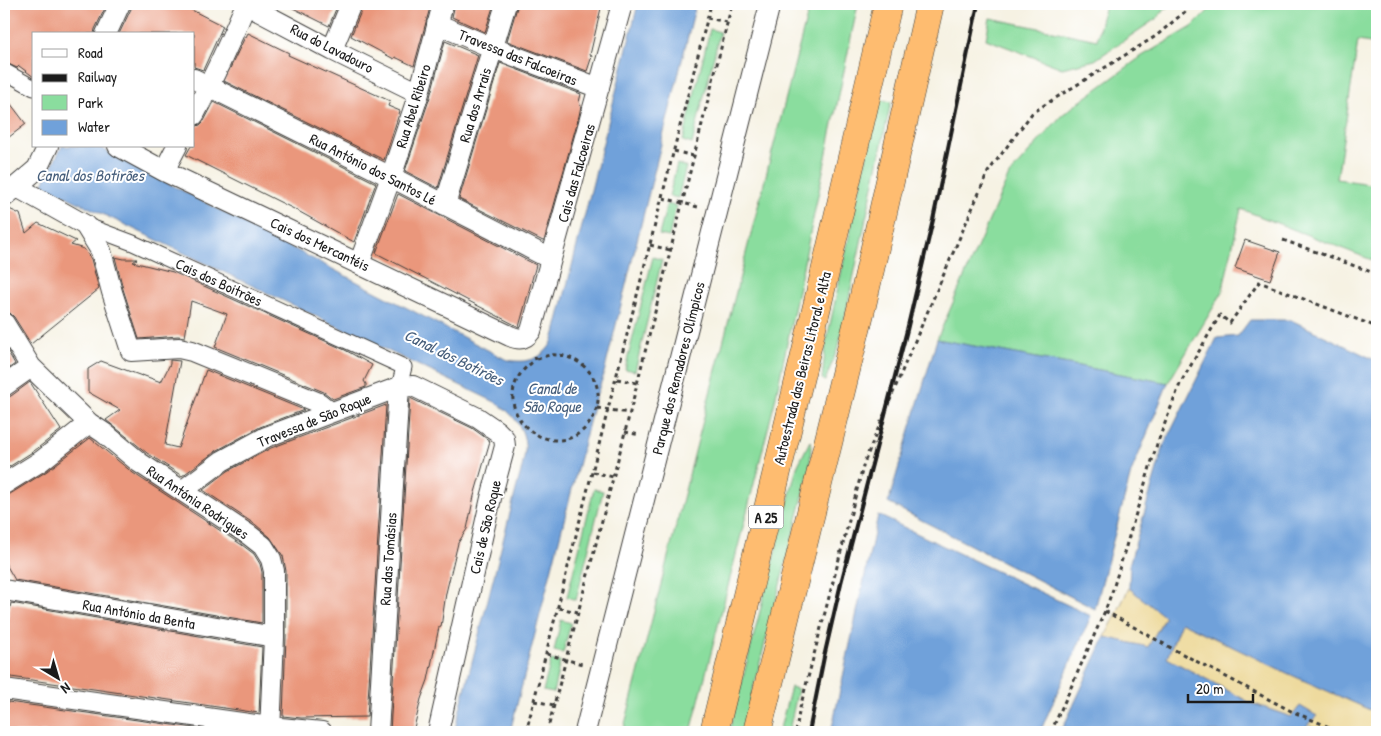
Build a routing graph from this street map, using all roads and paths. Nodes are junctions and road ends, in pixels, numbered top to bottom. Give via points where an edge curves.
1 (120, 4) edge
2 (245, 4) edge
3 (350, 4) edge
4 (443, 4) edge
5 (506, 4) edge
6 (622, 4) edge
7 (711, 4) edge
8 (732, 4) edge
9 (770, 4) edge
10 (888, 4) edge
11 (930, 4) edge
12 (1194, 4) edge
13 (707, 18) junction
14 (727, 22) junction
15 (437, 24) junction
16 (107, 32) edge
17 (493, 48) junction
18 (332, 50) junction
19 (4, 71) edge
20 (201, 83) edge
21 (32, 87) edge
22 (599, 88) junction
23 (419, 93) junction
24 (195, 110) edge
25 (47, 148) edge
26 (122, 148) edge
27 (176, 148) edge
28 (674, 151) junction
29 (694, 156) junction
30 (164, 171) junction
31 (391, 177) junction
32 (10, 192) edge
33 (662, 198) junction
34 (682, 203) junction
35 (445, 205) junction
36 (699, 207) dead end
37 (85, 225) junction
38 (1283, 240) dead end
39 (650, 245) junction
40 (670, 250) junction
41 (551, 259) junction
42 (359, 264) junction
43 (1377, 274) edge
44 (4, 323) edge
45 (1377, 327) edge
46 (523, 339) joint
47 (31, 367) junction
48 (617, 379) junction
49 (637, 383) junction
50 (4, 386) edge
51 (399, 387) junction
52 (597, 408) junction
53 (609, 409) junction
54 (330, 412) junction
55 (629, 413) junction
56 (89, 423) junction
57 (593, 472) junction
58 (613, 477) junction
59 (4, 484) edge
60 (182, 491) junction
61 (4, 590) edge
62 (558, 608) junction
63 (1105, 611) junction
64 (578, 612) junction
65 (274, 637) junction
66 (547, 654) junction
67 (565, 659) junction
68 (583, 664) dead end
69 (4, 689) edge
70 (534, 701) junction
71 (554, 705) junction
72 (270, 730) edge
73 (322, 732) edge
74 (378, 732) edge
75 (438, 732) edge
76 (526, 732) edge
77 (547, 732) edge
78 (585, 732) edge
79 (714, 732) edge
80 (757, 732) edge
81 (796, 732) edge
82 (1051, 732) edge
83 (1340, 732) edge

1 - 16 street
2 - 18 street, Rua do Lavadouro
2 - 20 street
3 - 18 street
4 - 15 street, Rua Abel Ribeiro
5 - 17 street, Rua dos Arrais
6 - 22 street, Cais das Falcoeiras
7 - 13 path
8 - 14 path
9 - 78 street, Parque dos Remadores Olímpicos
10 - 79 highway, Autoestrada das Beiras Litoral e Alta / A 25
11 - 80 highway via 862,304
12 - 81 path via 1156,36 1033,112 988,172 864,463
13 - 14 path
13 - 28 path
14 - 29 path
15 - 17 street, Travessa das Falcoeiras
15 - 23 street, Rua Abel Ribeiro
17 - 22 street, Travessa das Falcoeiras
17 - 35 street, Rua dos Arrais
18 - 23 street, Rua do Lavadouro
19 - 21 street
20 - 24 street
20 - 31 street, Rua António dos Santos Lé
22 - 41 street, Cais das Falcoeiras
23 - 31 street, Rua Abel Ribeiro
25 - 32 street via 37,169
26 - 30 street, Cais dos Mercantéis
27 - 30 street
28 - 29 path
28 - 33 path
29 - 34 path
30 - 42 street, Cais dos Mercantéis
31 - 35 street, Rua António dos Santos Lé
31 - 42 street, Rua Abel Ribeiro
32 - 37 street, Cais dos Boitrões
33 - 34 path
33 - 39 path
34 - 36 path
34 - 40 path
35 - 41 street, Rua António dos Santos Lé
37 - 51 street, Cais dos Boitrões via 133,243 404,367
37 - 54 street via 101,252 131,351 179,348 192,351 319,403
38 - 43 path
39 - 40 path
39 - 48 path
40 - 49 path
41 - 46 street, Cais das Falcoeiras via 531,330
42 - 46 street, Cais dos Mercantéis
44 - 47 street, Rua Antónia Rodrigues
45 - 63 path via 1260,282 1230,323 1220,315 1180,384 1157,444
47 - 50 street
47 - 56 street, Rua Antónia Rodrigues
48 - 49 path
48 - 53 path
49 - 55 path
51 - 54 street, Travessa de São Roque
51 - 74 street, Rua das Tomásias
51 - 75 street, Cais de São Roque via 413,386 478,418 504,438
52 - 52 path via 595,380 576,360 563,356 549,355 535,360 526,367 514,387 514,409 519,420 527,429 550,440 574,436 584,429
52 - 53 path
53 - 55 path
53 - 57 path
54 - 60 street, Travessa de São Roque via 266,437 222,461
55 - 58 path
56 - 59 street
56 - 60 street, Rua Antónia Rodrigues
57 - 58 path
57 - 62 path
58 - 64 path
60 - 65 street, Rua Antónia Rodrigues via 263,546 274,571
61 - 65 street, Rua António da Benta
62 - 64 path
62 - 66 path
63 - 82 path
63 - 83 path via 1292,711
64 - 67 path
65 - 72 street, Rua Antónia Rodrigues
66 - 67 path
66 - 70 path
67 - 68 path
67 - 71 path
69 - 72 street
70 - 71 path
70 - 76 path
71 - 77 path
72 - 73 street

